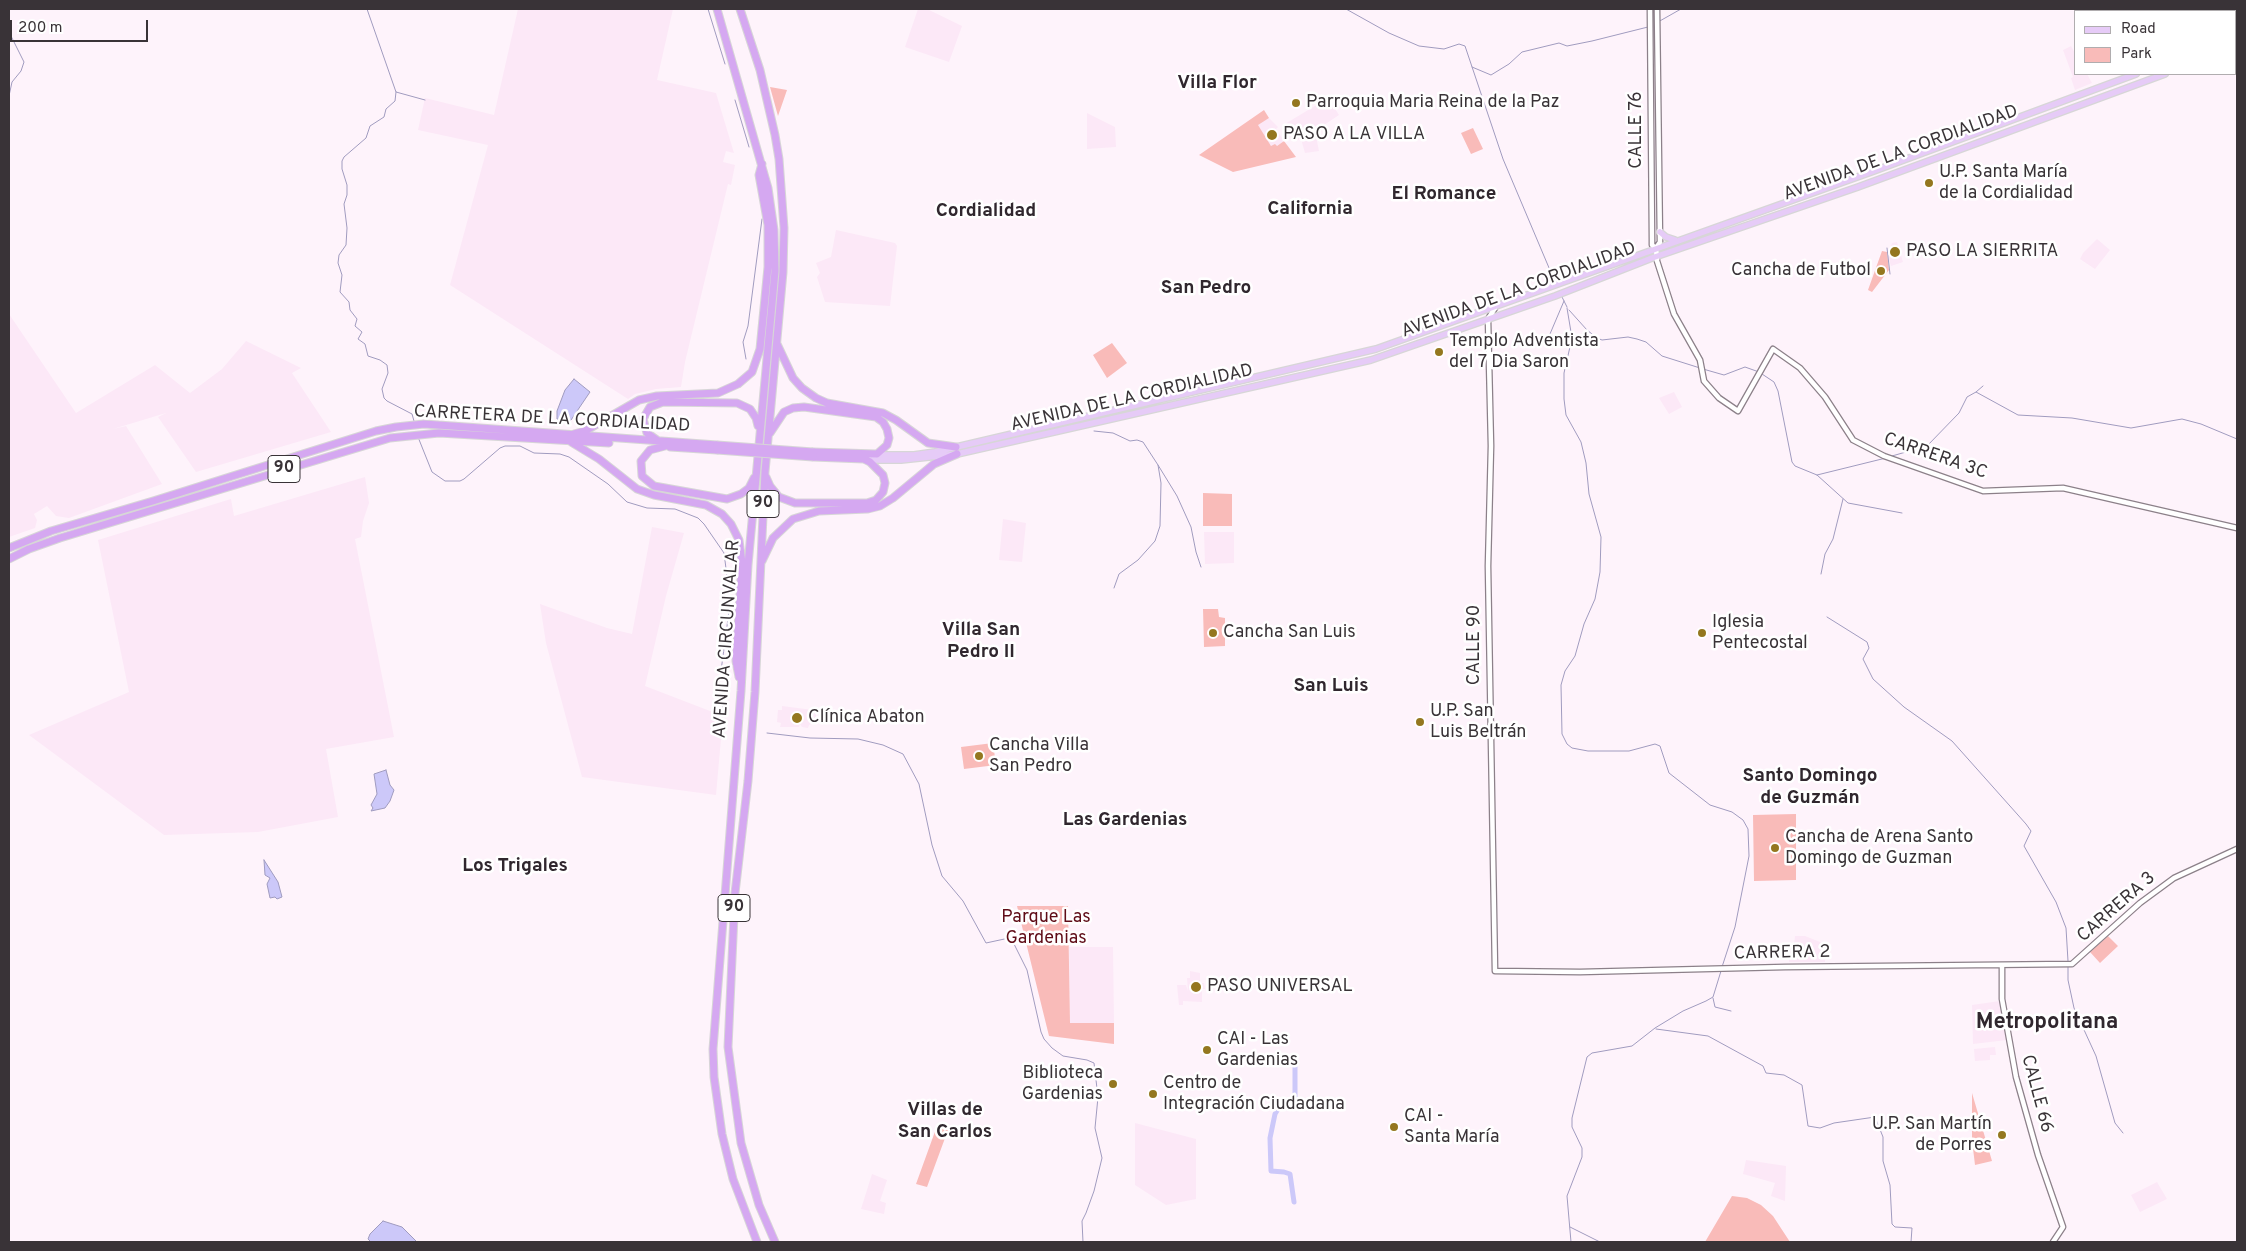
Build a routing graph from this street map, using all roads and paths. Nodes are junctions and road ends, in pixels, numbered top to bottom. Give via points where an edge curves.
1 (717, 9) edge
2 (740, 9) edge
3 (1650, 9) edge
4 (1657, 9) edge
5 (2133, 75) edge
6 (2162, 75) edge
7 (762, 164) junction
8 (1660, 232) junction
9 (1678, 240) junction
10 (1656, 248) junction
11 (1656, 257) junction
12 (773, 303) junction
13 (1495, 308) junction
14 (1488, 319) junction
15 (763, 324) junction
16 (777, 343) junction
17 (768, 349) junction
18 (1738, 411) joint
19 (568, 438) junction
20 (763, 439) junction
21 (665, 444) junction
22 (956, 450) junction
23 (813, 454) junction
24 (872, 455) junction
25 (864, 459) junction
26 (757, 468) junction
27 (765, 472) junction
28 (2237, 528) edge
29 (9, 548) edge
30 (9, 559) edge
31 (760, 569) junction
32 (741, 691) junction
33 (2237, 849) edge
34 (2002, 964) junction
35 (2068, 964) joint
36 (1495, 971) joint
37 (757, 1242) edge
38 (775, 1242) edge
39 (2053, 1242) edge

1 - 7 highway, AVENIDA CIRCUNVALAR
2 - 16 highway, AVENIDA CIRCUNVALAR via 760,70 780,159 784,228
3 - 10 street, CALLE 76 via 1652,245
4 - 8 street, CALLE 76
5 - 9 main road, AVENIDA DE LA CORDIALIDAD
6 - 11 main road, AVENIDA DE LA CORDIALIDAD
7 - 12 highway, AVENIDA CIRCUNVALAR via 774,230
7 - 15 highway via 759,175 769,245
8 - 9 main road via 1669,239
8 - 10 street, CALLE 76
9 - 10 main road, AVENIDA DE LA CORDIALIDAD
10 - 11 street, CALLE 76
10 - 13 main road, AVENIDA DE LA CORDIALIDAD
11 - 14 main road, AVENIDA DE LA CORDIALIDAD
11 - 18 street, CALLE 76 via 1674,314 1701,365 1708,388
12 - 15 highway
12 - 17 highway, AVENIDA CIRCUNVALAR
13 - 14 street
13 - 22 main road, AVENIDA DE LA CORDIALIDAD via 1346,357
14 - 22 main road, AVENIDA DE LA CORDIALIDAD via 1371,360
14 - 36 street, CALLE 90 via 1491,446 1489,688
15 - 17 highway
15 - 19 highway via 755,366 735,386 711,394 644,398
16 - 20 highway, AVENIDA CIRCUNVALAR
16 - 22 highway via 793,378 816,398 885,414 928,443
17 - 20 highway, AVENIDA CIRCUNVALAR
18 - 28 street, CARRERA 3C via 1773,349 1800,368 1825,397 1853,440 1891,459 1983,490 2063,488
19 - 21 highway, CARRETERA DE LA CORDIALIDAD / 90
19 - 29 highway, CARRETERA DE LA CORDIALIDAD / 90 via 424,424 396,427 51,530
19 - 30 highway, CARRETERA DE LA CORDIALIDAD / 90 via 439,433 390,438 60,538
19 - 32 highway via 637,489 702,504 722,514 731,524 739,540 742,563 736,661
20 - 21 highway via 754,415 741,404 727,401 663,402 648,409 644,422 652,438
20 - 24 highway via 784,412 808,407 881,420 887,429 888,441 884,449
20 - 26 highway, AVENIDA CIRCUNVALAR / 90
20 - 27 highway, AVENIDA CIRCUNVALAR / 90
21 - 23 highway, CARRETERA DE LA CORDIALIDAD / 90, bridge
21 - 26 highway via 647,452 640,464 644,479 657,488 730,499 749,488
22 - 24 main road, AVENIDA DE LA CORDIALIDAD
22 - 25 main road, AVENIDA DE LA CORDIALIDAD via 911,460
22 - 31 highway via 880,506 819,511 794,519 773,538
23 - 24 highway, CARRETERA DE LA CORDIALIDAD / 90
23 - 25 highway, CARRETERA DE LA CORDIALIDAD / 90
25 - 27 highway via 880,470 885,483 879,498 866,503 789,502 772,489
26 - 32 highway, AVENIDA CIRCUNVALAR / 90
27 - 31 highway, AVENIDA CIRCUNVALAR / 90
31 - 38 highway, AVENIDA CIRCUNVALAR / 90 via 755,698 735,893 728,1047 741,1143 757,1198
32 - 37 highway, AVENIDA CIRCUNVALAR / 90 via 713,1049 722,1134 733,1179
33 - 35 street, CARRERA 3 via 2174,878 2140,903 2086,953
34 - 35 street, CARRERA 2
34 - 36 street, CARRERA 2
34 - 39 street, CALLE 66 via 2002,999 2016,1077 2063,1227

